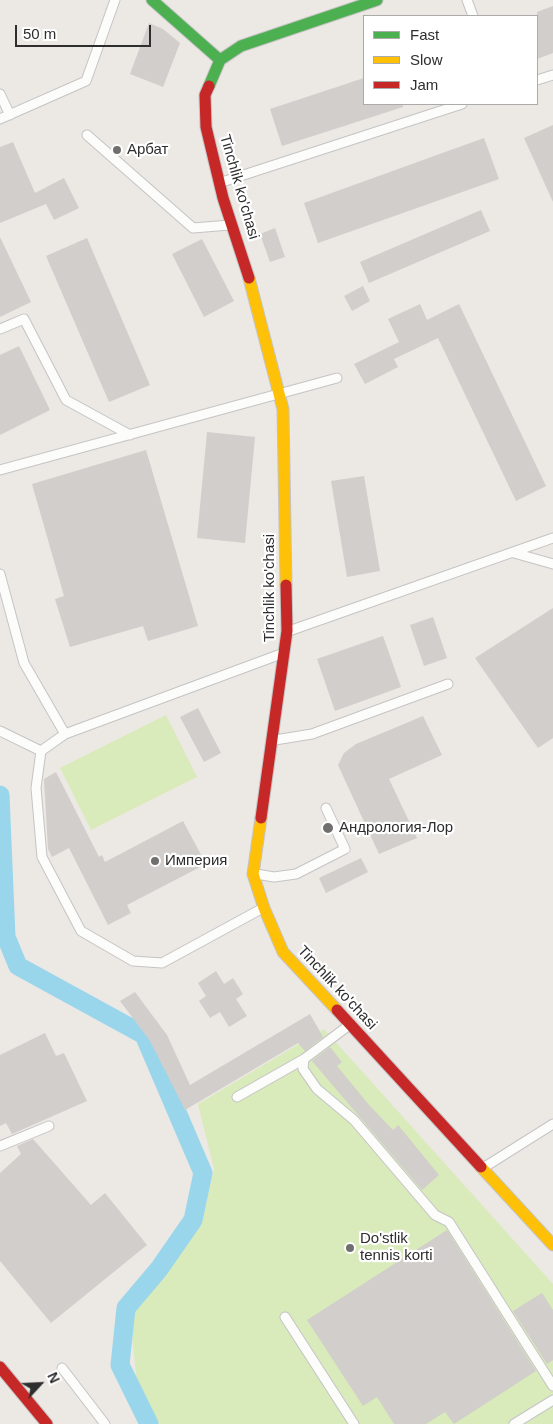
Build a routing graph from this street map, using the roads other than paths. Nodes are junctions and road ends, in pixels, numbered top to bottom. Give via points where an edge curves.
1 (115, 0) edge
2 (152, 0) edge
3 (377, 0) edge
4 (467, 0) edge
5 (472, 15) edge
6 (220, 60) junction
7 (553, 75) edge
8 (538, 80) edge
9 (0, 94) edge
10 (459, 105) edge
11 (10, 115) junction
12 (0, 119) edge
13 (87, 135) dead end
14 (219, 183) junction
15 (232, 225) junction
16 (0, 329) edge
17 (337, 378) dead end
18 (279, 395) junction
19 (130, 435) junction
20 (0, 470) edge
21 (553, 538) edge
22 (514, 553) junction
23 (553, 564) edge
24 (0, 574) edge
25 (287, 631) junction
26 (284, 653) junction
27 (448, 684) dead end
28 (0, 731) edge
29 (65, 734) junction
30 (272, 741) junction
31 (41, 752) junction
32 (326, 808) dead end
33 (253, 874) junction
34 (264, 908) junction
35 (350, 1024) junction
36 (304, 1059) junction
37 (237, 1097) dead end
38 (553, 1124) edge
39 (49, 1126) dead end
40 (0, 1146) edge
41 (482, 1168) junction
42 (553, 1245) edge
43 (286, 1317) dead end
44 (0, 1367) edge
45 (62, 1368) dead end
46 (553, 1386) edge
47 (553, 1400) edge
48 (47, 1424) edge
49 (105, 1424) edge
50 (354, 1424) edge
51 (514, 1424) edge

1 - 11 lane via 86,81
2 - 6 street
3 - 6 street via 241,46
4 - 5 lane
6 - 14 street, Tinchlik ko'chasi via 205,95 206,126
7 - 8 lane
9 - 11 lane
10 - 14 lane
11 - 12 lane
13 - 15 lane via 193,228
14 - 15 street, Tinchlik ko'chasi
15 - 18 street, Tinchlik ko'chasi
16 - 19 lane via 24,319 66,400
17 - 18 lane
18 - 19 lane
18 - 25 street, Tinchlik ko'chasi via 283,410
19 - 20 lane
21 - 22 lane
22 - 23 lane
22 - 25 lane
24 - 29 lane via 24,663
25 - 26 street, Tinchlik ko'chasi
26 - 29 lane
26 - 30 street, Tinchlik ko'chasi
27 - 30 lane via 312,734
28 - 31 lane
29 - 31 lane
30 - 33 street, Tinchlik ko'chasi
31 - 34 lane via 36,788 42,858 82,931 133,961 162,964
32 - 33 lane via 344,849 296,874 274,877
33 - 34 street, Tinchlik ko'chasi
34 - 35 street, Tinchlik ko'chasi via 283,952
35 - 36 lane
35 - 41 street, Tinchlik ko'chasi
36 - 37 lane
36 - 46 lane via 303,1069 317,1089 354,1120 435,1215 448,1222
38 - 41 lane
39 - 40 lane
41 - 42 street, Tinchlik ko'chasi
43 - 50 lane
44 - 48 street
45 - 49 lane
47 - 51 lane

